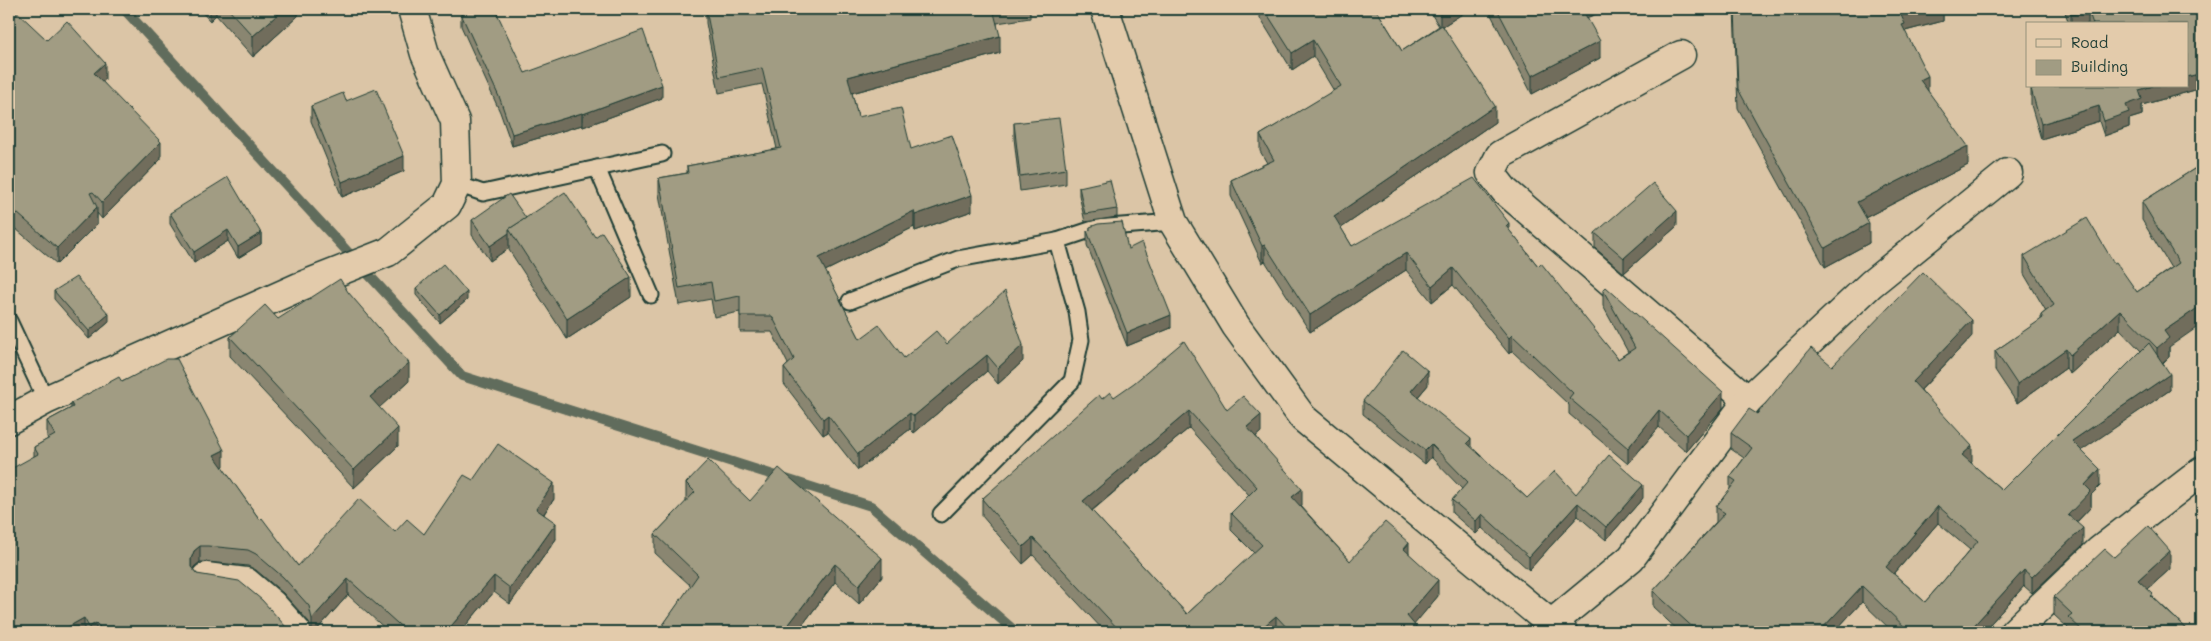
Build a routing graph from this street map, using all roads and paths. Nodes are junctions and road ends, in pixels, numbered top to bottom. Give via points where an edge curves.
1 (412, 9) edge
2 (1105, 9) edge
3 (1681, 55) dead end
4 (662, 154) dead end
5 (598, 168) junction
6 (2008, 172) dead end
7 (457, 184) junction
8 (1173, 222) junction
9 (1057, 241) junction
10 (651, 295) dead end
11 (850, 301) dead end
12 (9, 321) edge
13 (46, 400) junction
14 (1748, 400) junction
15 (9, 420) edge
16 (2202, 470) edge
17 (942, 514) dead end
18 (206, 577) edge
19 (1557, 628) edge
20 (297, 632) edge
21 (2014, 632) edge

1 - 7 street via 425,54 455,121
2 - 8 street
3 - 14 street via 1500,155 1491,173 1505,191
4 - 5 lane
5 - 7 lane via 483,193
5 - 10 lane
6 - 14 street via 1871,284
7 - 13 street via 447,205 388,252 299,287
8 - 9 lane via 1096,228
8 - 19 street via 1236,326 1303,418
9 - 11 lane via 958,259
9 - 17 lane via 1082,340 1072,382
12 - 13 lane
13 - 15 street
14 - 19 street via 1631,558
16 - 21 street via 2100,550
18 - 20 street via 246,582

